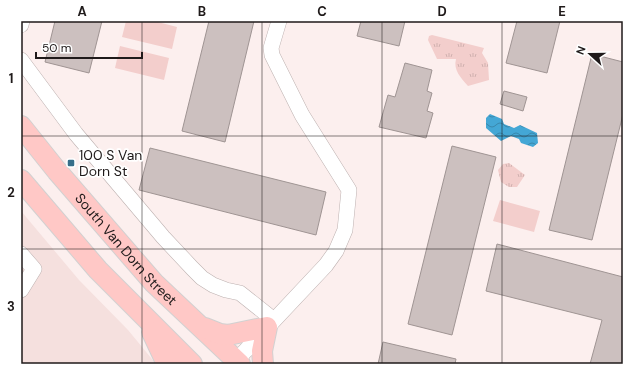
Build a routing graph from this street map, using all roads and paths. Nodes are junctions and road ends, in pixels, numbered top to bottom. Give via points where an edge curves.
1 (22, 21) edge
2 (279, 21) edge
3 (21, 25) edge
4 (21, 60) edge
5 (21, 126) edge
6 (21, 180) edge
7 (21, 254) edge
8 (21, 290) edge
9 (147, 319) junction
10 (271, 323) junction
11 (198, 325) junction
12 (237, 363) edge
13 (167, 364) edge
14 (192, 364) edge
15 (264, 364) edge

1 - 3 lane
2 - 10 lane via 271,48 272,55 302,115 349,190 345,230 336,251
4 - 10 lane via 76,134 192,268 213,285 240,293
5 - 11 main road, South Van Dorn Street via 154,283
6 - 9 main road via 75,244
7 - 8 lane via 34,269
9 - 13 main road
9 - 14 main road
10 - 11 main road via 228,335
10 - 12 lane
10 - 15 main road via 262,351
11 - 12 main road, South Van Dorn Street

